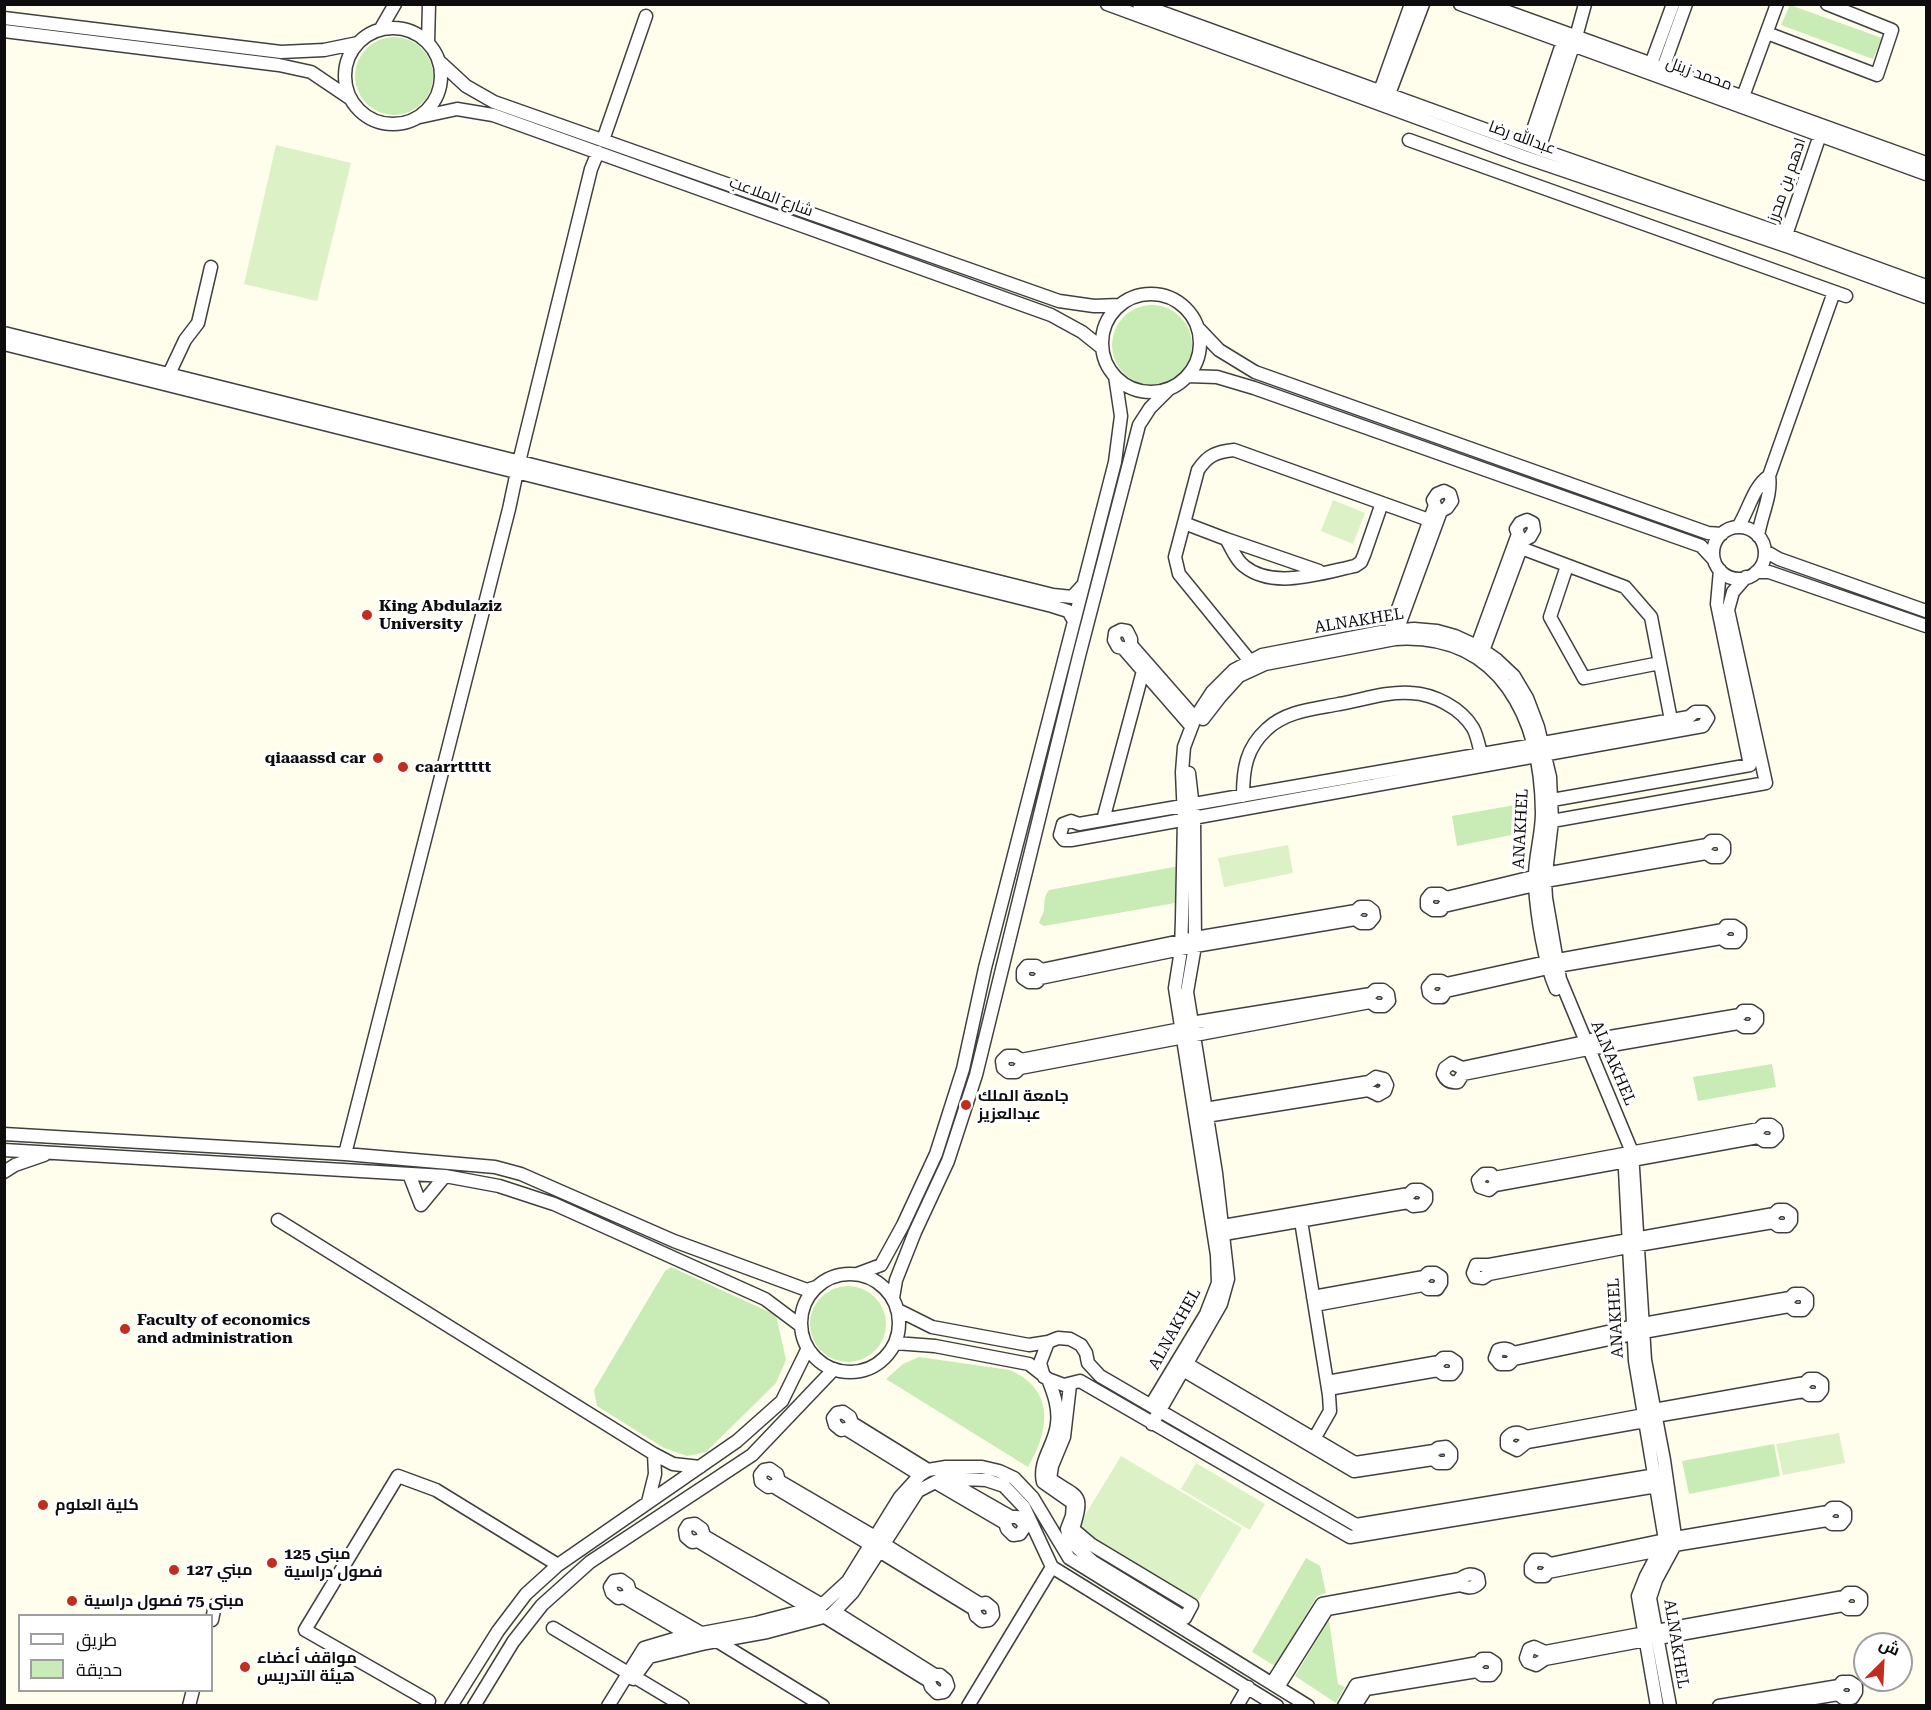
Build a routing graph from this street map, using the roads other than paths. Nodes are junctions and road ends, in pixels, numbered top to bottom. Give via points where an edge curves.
1 (395, 4) edge
2 (429, 4) edge
3 (1107, 4) edge
4 (1411, 4) edge
5 (1423, 4) edge
6 (1460, 4) edge
7 (1486, 4) edge
8 (1585, 4) edge
9 (1673, 4) edge
10 (1686, 4) edge
11 (1778, 4) edge
12 (1827, 4) edge
13 (1144, 5) edge
14 (1511, 9) edge
15 (646, 16) dead end
16 (4, 18) edge
17 (380, 30) junction
18 (4, 31) edge
19 (1767, 33) junction
20 (1569, 39) junction
21 (358, 43) junction
22 (428, 43) junction
23 (440, 62) junction
24 (1650, 64) junction
25 (1663, 68) junction
26 (1384, 93) junction
27 (351, 99) junction
28 (1741, 102) junction
29 (420, 117) junction
30 (1820, 135) junction
31 (603, 140) junction
32 (1409, 140) dead end
33 (1533, 147) junction
34 (598, 152) junction
35 (1926, 163) edge
36 (1926, 174) edge
37 (1786, 234) junction
38 (211, 267) dead end
39 (1926, 286) edge
40 (1926, 297) edge
41 (1119, 305) junction
42 (1199, 329) junction
43 (4, 333) edge
44 (4, 344) edge
45 (1102, 348) junction
46 (57, 352) junction
47 (169, 374) junction
48 (1115, 376) junction
49 (1188, 376) junction
50 (1169, 389) junction
51 (518, 466) junction
52 (1769, 476) junction
53 (1382, 503) junction
54 (1429, 520) junction
55 (1184, 524) junction
56 (1737, 527) junction
57 (1722, 534) junction
58 (1758, 536) junction
59 (1226, 539) junction
60 (1521, 548) junction
61 (1765, 551) junction
62 (1717, 565) junction
63 (1567, 566) junction
64 (1323, 573) junction
65 (1751, 575) junction
66 (1083, 585) junction
67 (1926, 611) edge
68 (1074, 621) junction
69 (1926, 626) edge
70 (1394, 631) junction
71 (1480, 649) junction
72 (1250, 661) junction
73 (1660, 663) junction
74 (1146, 675) junction
75 (1671, 720) junction
76 (1193, 722) junction
77 (1539, 749) junction
78 (1481, 754) junction
79 (1243, 796) junction
80 (1552, 800) junction
81 (1187, 805) junction
82 (1189, 818) junction
83 (1107, 819) junction
84 (1552, 821) junction
85 (1540, 879) junction
86 (1195, 942) junction
87 (1181, 946) junction
88 (1552, 964) junction
89 (1186, 1031) junction
90 (1585, 1046) junction
91 (1205, 1112) junction
92 (4, 1134) edge
93 (4, 1150) edge
94 (50, 1153) junction
95 (345, 1154) junction
96 (1629, 1157) junction
97 (4, 1172) edge
98 (409, 1174) junction
99 (445, 1176) junction
100 (278, 1220) dead end
101 (1301, 1221) junction
102 (1223, 1230) junction
103 (1633, 1243) junction
104 (857, 1274) junction
105 (816, 1287) junction
106 (893, 1298) junction
107 (1314, 1301) junction
108 (898, 1310) junction
109 (801, 1326) junction
110 (1638, 1330) junction
111 (1048, 1342) junction
112 (896, 1343) junction
113 (808, 1348) junction
114 (1088, 1363) junction
115 (1185, 1367) junction
116 (834, 1369) junction
117 (1046, 1378) junction
118 (1075, 1383) junction
119 (1328, 1385) junction
120 (1156, 1407) junction
121 (1650, 1415) junction
122 (1152, 1424) junction
123 (1314, 1439) junction
124 (654, 1454) junction
125 (700, 1467) junction
126 (924, 1473) junction
127 (1661, 1479) junction
128 (939, 1480) junction
129 (648, 1502) junction
130 (1668, 1543) junction
131 (877, 1544) junction
132 (558, 1565) junction
133 (1052, 1567) junction
134 (215, 1605) dead end
135 (823, 1611) junction
136 (213, 1615) edge
137 (553, 1628) dead end
138 (1651, 1635) junction
139 (703, 1638) junction
140 (632, 1675) junction
141 (1275, 1685) junction
142 (1248, 1687) junction
143 (1294, 1700) edge
144 (429, 1703) edge
145 (452, 1704) edge
146 (474, 1706) edge
147 (608, 1706) edge
148 (617, 1706) edge
149 (683, 1706) edge
150 (808, 1706) edge
151 (823, 1706) edge
152 (968, 1706) edge
153 (1237, 1706) edge
154 (1277, 1706) edge
155 (1308, 1706) edge
156 (1344, 1706) edge
157 (1355, 1706) edge
158 (1657, 1706) edge
159 (1670, 1706) edge
160 (1719, 1706) edge
161 (1768, 1706) edge

1 - 17 street
2 - 22 street
3 - 40 street, عبدالله رضا via 1524,157
4 - 26 street
5 - 26 street
6 - 20 street, محمد زينل
7 - 14 street, محمد زينل
8 - 20 street
9 - 24 street
10 - 25 street
11 - 19 street
12 - 19 street via 1892,30 1877,75
13 - 26 street, عبدالله رضا
14 - 20 street, محمد زينل
15 - 31 street
16 - 21 street via 281,52 324,50
17 - 21 street
17 - 22 street via 406,30
18 - 27 street via 279,65 311,72
19 - 28 street
20 - 24 street, محمد زينل
20 - 28 street, محمد زينل
20 - 33 street
21 - 27 street via 345,70
22 - 23 street
23 - 29 street via 439,93
23 - 31 street, شارع الملاعب via 466,86 494,102
24 - 25 street, محمد زينل
25 - 28 street, محمد زينل
26 - 33 street, عبدالله رضا
27 - 29 street via 360,112 389,124
28 - 30 street, محمد زينل
28 - 35 street, محمد زينل
29 - 34 street, شارع الملاعب via 457,109 493,115
30 - 36 street, محمد زينل
30 - 37 street, ادهم بن محرز
31 - 41 street, شارع الملاعب via 1059,301
32 - 52 street via 1840,294
33 - 37 street, عبدالله رضا
34 - 45 street, شارع الملاعب via 1050,315
34 - 51 street
37 - 39 street, عبدالله رضا
38 - 47 street via 198,322
41 - 42 street via 1133,296 1166,295 1192,315
41 - 45 street via 1105,324
42 - 49 street via 1197,362
42 - 57 street via 1220,350 1255,372 1708,533
43 - 46 street
44 - 46 street
45 - 48 street
46 - 47 street
46 - 51 street
47 - 51 street
48 - 50 street via 1140,391
48 - 66 street via 1121,416 1115,462
49 - 50 street
49 - 62 street via 1217,377 1254,388 1701,546
50 - 106 street via 1139,425 976,1075 948,1161 915,1232
51 - 66 street via 1053,596 1072,597
51 - 68 street via 1052,606 1068,611
51 - 95 street
52 - 56 street via 1759,483
52 - 58 street via 1771,489
53 - 54 street
53 - 55 street via 1234,450 1206,458 1198,470
53 - 64 street via 1361,562 1355,567
54 - 70 street
54 - 70 street via 1437,494 1450,494 1452,501 1441,511
55 - 59 street
55 - 72 street via 1175,557 1179,574
56 - 57 street
56 - 58 street
57 - 62 street via 1715,543
58 - 61 street
59 - 64 street
59 - 64 street via 1246,568 1264,576 1277,580
60 - 63 street
60 - 71 street
60 - 71 street via 1534,530 1533,523 1527,520 1516,529 1518,534
61 - 65 street via 1763,562
61 - 67 street
62 - 65 street via 1735,578
62 - 80 street via 1717,604 1749,765
63 - 73 street via 1625,587 1652,617
63 - 73 street via 1550,617 1584,678
65 - 69 street via 1769,572
65 - 84 street via 1733,592 1728,610 1766,783
66 - 68 street
68 - 104 street via 963,1069 936,1154 881,1265
70 - 71 street, ALNAKHEL via 1437,631
70 - 72 street, ALNAKHEL via 1262,655
71 - 77 street, ALNAKHEL via 1514,676 1527,698
72 - 76 street, ALNAKHEL via 1234,670 1212,692
73 - 75 street
74 - 76 street
74 - 76 street via 1118,647 1115,633 1127,631 1131,645
74 - 83 street
75 - 77 street
75 - 77 street via 1695,712 1704,712 1708,718 1703,726
76 - 81 street, ALNAKHEL via 1184,747 1182,772
77 - 78 street
77 - 80 street, ALNAKHEL via 1550,777
77 - 81 street, ANAKHEL via 1516,700 1494,670 1456,646 1416,638 1395,639 1265,664 1239,676 1202,721 1192,748
77 - 82 street
77 - 85 street, ANAKHEL
78 - 79 street
78 - 79 street via 1474,729 1449,704 1430,696 1394,694 1282,718 1252,748 1243,771
79 - 81 street
80 - 84 street, ALNAKHEL
81 - 82 street, ALNAKHEL
81 - 83 street
82 - 83 street via 1071,840 1060,836 1063,824 1071,821 1079,824
82 - 86 street
82 - 87 street, ALNAKHEL
84 - 85 street, ALNAKHEL
85 - 85 street via 1446,898 1431,894 1427,906 1441,910
85 - 85 street via 1706,853 1720,857 1724,845 1711,841 1707,845
85 - 88 street, ALNAKHEL via 1546,898
86 - 86 street via 1355,919 1369,922 1374,917 1368,907 1360,907 1356,911
86 - 87 street
86 - 89 street
87 - 87 street via 1041,970 1027,966 1023,978 1036,982
87 - 89 street, ALNAKHEL via 1175,988
88 - 88 street via 1446,984 1433,981 1429,993 1442,997 1446,991
88 - 88 street via 1721,938 1736,942 1740,930 1726,926 1723,930
88 - 90 street, ALNAKHEL
89 - 89 street via 1021,1060 1007,1056 1002,1061 1003,1068 1016,1072
89 - 89 street via 1371,994 1375,990 1388,994 1389,1001 1384,1006 1370,1002
89 - 91 street
89 - 120 street, ALNAKHEL via 1218,1283 1206,1314
90 - 90 street via 1462,1068 1452,1063 1443,1074 1450,1082 1458,1082 1463,1074
90 - 90 street via 1738,1023 1752,1027 1757,1015 1743,1011 1740,1015
90 - 96 street, ALNAKHEL
91 - 91 street via 1368,1090 1378,1095 1387,1085 1384,1079 1376,1077 1369,1082
91 - 102 street
92 - 95 street
93 - 94 street
94 - 97 street
94 - 98 street
95 - 105 street via 495,1167 521,1174 674,1241 807,1290
96 - 96 street via 1758,1137 1772,1141 1776,1129 1763,1125
96 - 96 street via 1494,1178 1484,1174 1477,1184 1489,1190 1495,1185
96 - 103 street, ALNAKHEL
98 - 99 street
98 - 99 street via 421,1205
99 - 109 street via 499,1186 554,1204 765,1299
100 - 124 street
101 - 102 street
101 - 102 street via 1408,1202 1422,1205 1426,1194 1413,1190 1409,1194
101 - 107 street
102 - 115 street via 1228,1279 1221,1304
103 - 103 street via 1476,1265 1473,1272 1483,1278
103 - 103 street via 1773,1222 1787,1226 1791,1214 1778,1210 1774,1214
103 - 110 street, ALNAKHEL
104 - 105 street via 835,1276
104 - 106 street via 878,1281
105 - 109 street via 807,1298
106 - 108 street
107 - 107 street via 1423,1285 1437,1289 1441,1277 1428,1273
107 - 119 street
108 - 111 street via 932,1327 1029,1345
108 - 112 street via 900,1327
109 - 113 street
110 - 110 street via 1513,1353 1502,1348 1495,1358 1500,1364 1509,1364 1514,1359
110 - 110 street via 1789,1306 1803,1310 1808,1305 1802,1294 1794,1294
110 - 121 street, ALNAKHEL
111 - 114 street via 1070,1339 1082,1345
111 - 117 street via 1040,1363
112 - 116 street via 889,1354 870,1368 858,1372
112 - 117 street via 1029,1364
113 - 116 street
113 - 125 street via 782,1401
114 - 118 street via 1086,1374
114 - 120 street via 1100,1376
115 - 120 street
115 - 123 street
115 - 123 street via 1354,1471 1433,1460 1447,1463 1451,1458 1446,1448 1438,1448 1355,1463
116 - 146 street via 752,1455 590,1562 542,1605 513,1642
117 - 118 street via 1064,1385
117 - 118 street via 1057,1402 1058,1426 1041,1473 1043,1482 1073,1503 1067,1529 1070,1540 1093,1562 1185,1618 1192,1605 1092,1545 1073,1529 1079,1501 1075,1494 1050,1479
118 - 122 street
119 - 119 street via 1438,1370 1452,1374 1456,1362 1443,1358
119 - 123 street via 1330,1411
120 - 122 street
120 - 127 street via 1356,1525
121 - 121 street via 1526,1437 1515,1432 1507,1438 1507,1445 1517,1450 1527,1442
121 - 121 street via 1804,1391 1818,1395 1822,1383 1809,1379 1805,1383
121 - 127 street, ALNAKHEL
122 - 127 street via 1350,1537
124 - 125 street via 673,1464
124 - 129 street via 655,1474
125 - 129 street
126 - 126 street via 852,1424 843,1412 833,1418 841,1430 846,1429
126 - 131 street via 900,1497
126 - 141 street via 946,1467 982,1467 1014,1478 1033,1498 1069,1558
127 - 130 street, ALNAKHEL
128 - 128 street via 1005,1523 1013,1535 1024,1528 1017,1517
128 - 131 street via 918,1491
128 - 133 street via 986,1480 1005,1486 1024,1508
129 - 132 street
130 - 130 street via 1550,1564 1535,1560 1532,1572 1545,1576 1548,1572
130 - 130 street via 1827,1520 1841,1524 1845,1512 1832,1508 1828,1512
130 - 138 street, ALNAKHEL via 1650,1598
131 - 131 street via 779,1481 770,1469 760,1475 768,1487 773,1486
131 - 131 street via 974,1609 982,1621 993,1615 986,1603 980,1604
131 - 135 street via 853,1592
132 - 144 street via 436,1490 398,1476 305,1630
132 - 145 street via 526,1594
133 - 142 street
133 - 152 street
134 - 136 street
135 - 135 street via 929,1681 937,1693 948,1686 940,1675
135 - 135 street via 704,1536 695,1524 688,1525 686,1537 692,1542 698,1541
135 - 139 street
135 - 139 street via 767,1632
137 - 140 street
138 - 138 street via 1545,1652 1534,1647 1526,1658 1536,1665 1545,1659
138 - 138 street via 1843,1605 1857,1609 1861,1597 1848,1593 1844,1597
138 - 158 street
138 - 159 street, ALNAKHEL
139 - 139 street via 630,1592 621,1580 610,1587 618,1598 624,1597
139 - 140 street via 649,1657
139 - 140 street via 644,1647
139 - 150 street
139 - 151 street
140 - 147 street
140 - 148 street
140 - 149 street
141 - 141 street via 1327,1609 1460,1585 1475,1587 1479,1577 1466,1575 1322,1604
141 - 143 street
142 - 153 street
142 - 154 street
143 - 155 street
144 - 145 street
156 - 157 street via 1356,1685 1478,1663 1482,1659 1495,1663 1491,1674 1477,1671 1366,1689
160 - 161 street via 1839,1686 1842,1682 1856,1686 1852,1698 1838,1694

